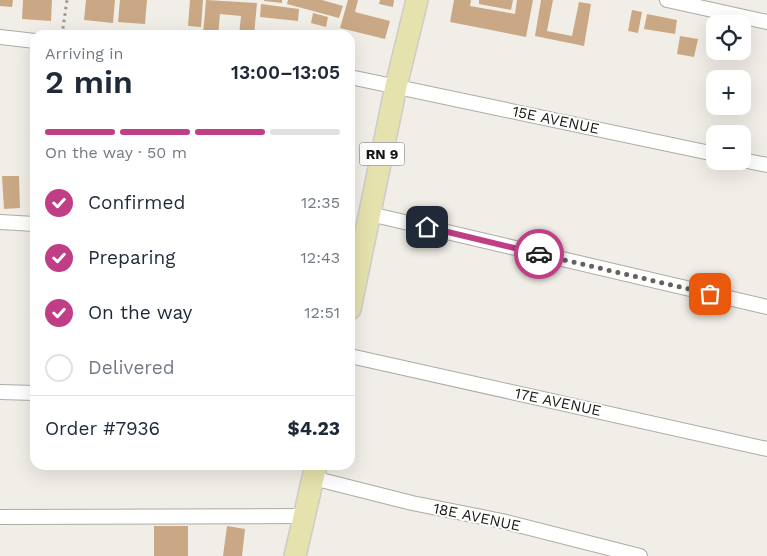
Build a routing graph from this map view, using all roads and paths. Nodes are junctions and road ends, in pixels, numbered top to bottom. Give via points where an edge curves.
1 (67, 0) edge
2 (417, 0) edge
3 (667, 0) edge
4 (767, 22) edge
5 (63, 30) edge
6 (0, 37) edge
7 (30, 40) edge
8 (355, 78) edge
9 (396, 86) junction
10 (706, 152) edge
11 (751, 162) edge
12 (767, 165) edge
13 (370, 214) junction
14 (0, 222) edge
15 (30, 224) edge
16 (357, 246) edge
17 (355, 264) edge
18 (767, 307) edge
19 (355, 357) edge
20 (0, 392) edge
21 (30, 393) edge
22 (767, 449) edge
23 (314, 472) edge
24 (305, 516) junction
25 (0, 517) edge
26 (295, 556) edge
27 (640, 556) edge

1 - 5 path
2 - 9 main road, RN 9
3 - 4 street
6 - 7 street
8 - 9 street, 15E AVENUE
9 - 10 street, 15E AVENUE
9 - 13 main road, RN 9
11 - 12 street
13 - 16 main road, RN 9
13 - 18 street
14 - 15 street
16 - 17 main road, RN 9
19 - 22 street, 17E AVENUE
20 - 21 street
23 - 24 main road
23 - 27 street, 18E AVENUE via 412,503 502,521
24 - 25 street
24 - 26 main road

